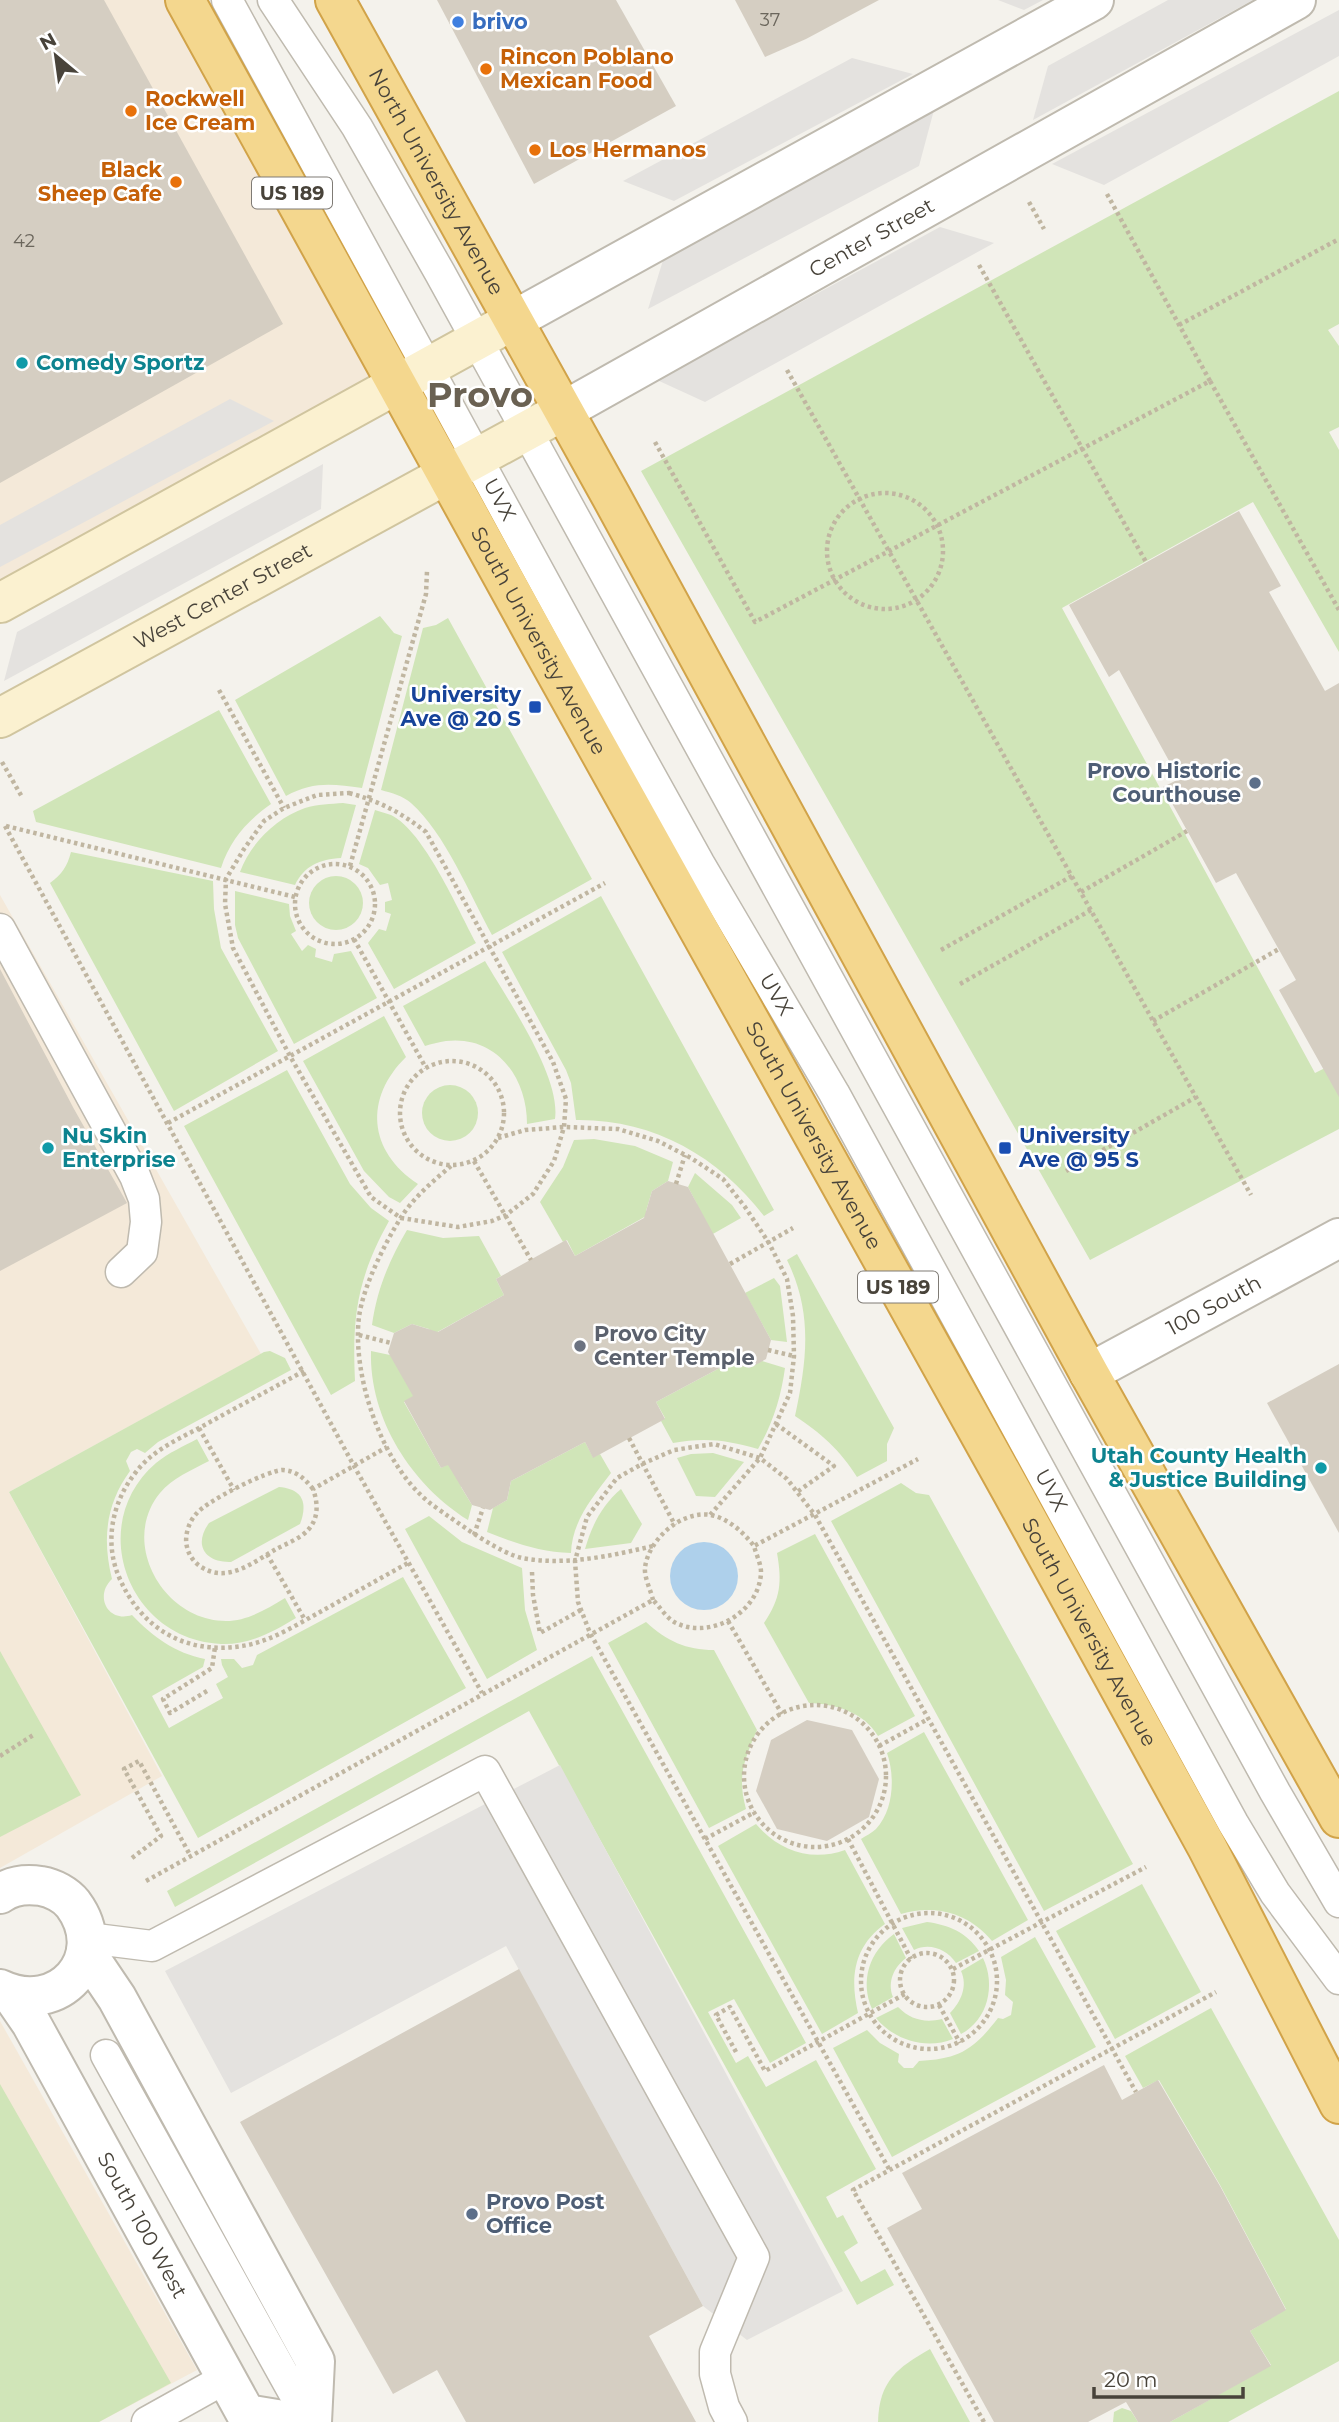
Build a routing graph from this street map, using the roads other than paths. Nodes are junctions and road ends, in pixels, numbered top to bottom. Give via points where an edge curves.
1 (185, 0) edge
2 (227, 0) edge
3 (274, 0) edge
4 (335, 0) edge
5 (1094, 0) edge
6 (1296, 0) edge
7 (512, 321) junction
8 (477, 342) junction
9 (413, 377) junction
10 (563, 411) junction
11 (527, 431) junction
12 (461, 466) junction
13 (0, 603) edge
14 (0, 718) edge
15 (0, 929) edge
16 (1339, 1238) edge
17 (121, 1272) dead end
18 (1089, 1373) junction
19 (1339, 1818) edge
20 (0, 1894) edge
21 (1339, 1902) edge
22 (87, 1945) junction
23 (1339, 1979) edge
24 (5, 1992) edge
25 (106, 2055) dead end
26 (1339, 2104) edge
27 (226, 2378) junction
28 (147, 2422) edge
29 (295, 2422) edge
30 (311, 2422) edge
31 (732, 2422) edge

1 - 9 highway, US 189
2 - 9 lane, UVX
3 - 8 lane via 357,127
4 - 7 highway, North University Avenue
5 - 7 street
6 - 10 street, Center Street
7 - 8 main road
7 - 10 highway, North University Avenue
8 - 9 main road
8 - 11 lane
9 - 12 lane, UVX
9 - 12 highway, South University Avenue / US 189 via 422,430
9 - 13 main road
10 - 11 main road, Center Street
10 - 18 highway
11 - 12 main road, Center Street
11 - 21 lane
12 - 14 main road, West Center Street
12 - 23 lane, UVX via 840,1105 1233,1823 1275,1893
12 - 26 highway, South University Avenue / US 189 via 1200,1835
15 - 17 lane via 144,1199 142,1252
16 - 18 street, 100 South
18 - 19 highway
20 - 22 street via 26,1884 48,1887 68,1898 81,1916
22 - 24 street, South 100 West via 76,1975 58,1991 34,1998
22 - 30 street via 315,2361
22 - 31 lane via 152,1946 485,1771 754,2258 715,2352 715,2374
24 - 27 street, South 100 West via 31,2023
25 - 30 lane
27 - 28 lane
27 - 29 street, South 100 West via 246,2414

